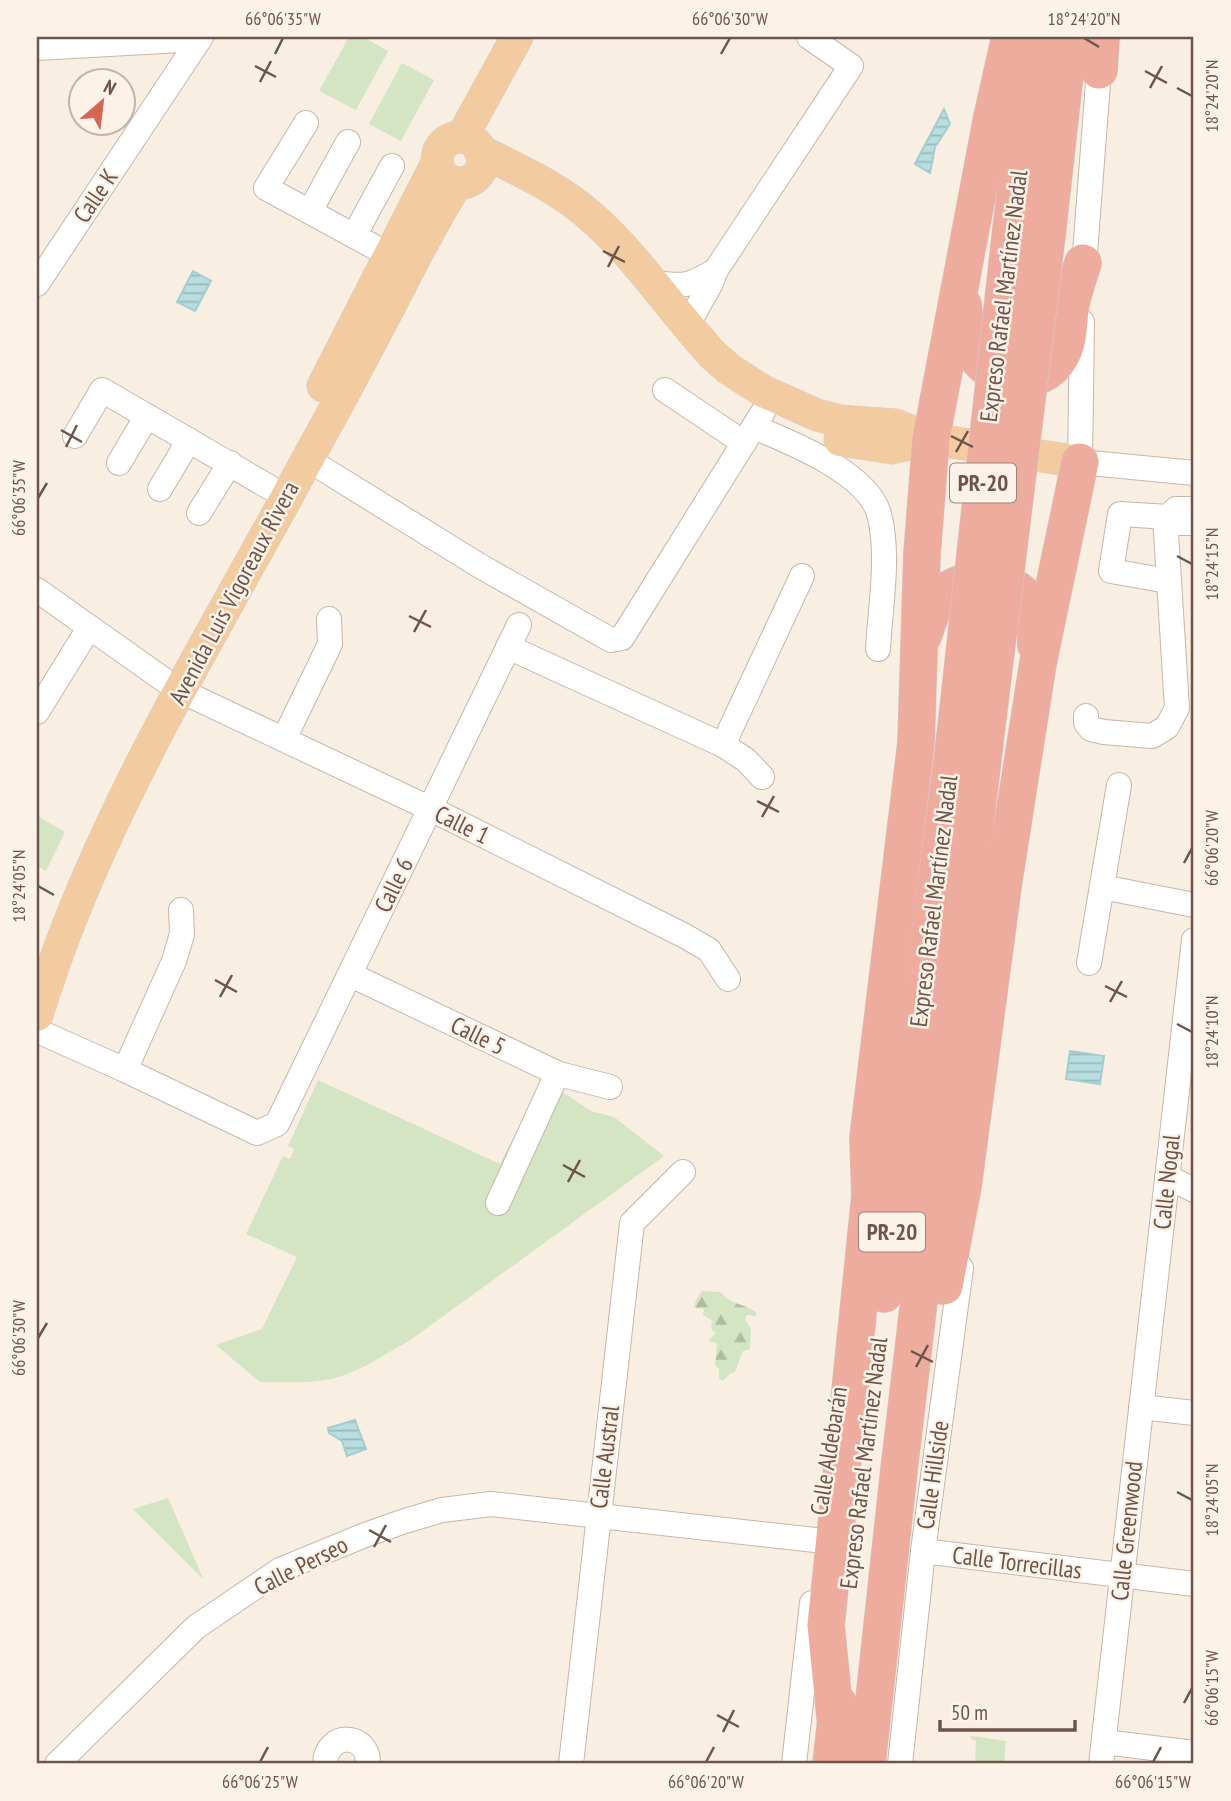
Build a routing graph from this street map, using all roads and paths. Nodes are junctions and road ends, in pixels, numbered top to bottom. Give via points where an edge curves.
1 (517, 37) edge
2 (810, 37) edge
3 (1010, 37) edge
4 (1035, 37) edge
5 (1069, 37) edge
6 (200, 38) edge
7 (37, 48) edge
8 (1103, 48) edge
9 (306, 123) dead end
10 (348, 142) dead end
11 (462, 162) junction
12 (392, 166) dead end
13 (310, 211) junction
14 (354, 236) junction
15 (391, 256) junction
16 (1083, 263) junction
17 (716, 270) junction
18 (651, 282) junction
19 (37, 284) edge
20 (960, 287) junction
21 (687, 326) junction
22 (666, 390) dead end
23 (147, 416) junction
24 (753, 427) junction
25 (75, 436) dead end
26 (931, 439) junction
27 (189, 440) junction
28 (307, 459) junction
29 (1080, 462) junction
30 (119, 463) dead end
31 (230, 463) junction
32 (1194, 473) edge
33 (270, 487) junction
34 (160, 489) dead end
35 (1194, 509) edge
36 (199, 513) dead end
37 (1167, 517) junction
38 (1194, 523) edge
39 (802, 576) dead end
40 (1168, 581) junction
41 (37, 590) edge
42 (329, 619) dead end
43 (519, 625) dead end
44 (89, 628) junction
45 (919, 644) junction
46 (508, 647) junction
47 (878, 649) dead end
48 (1038, 663) junction
49 (174, 686) junction
50 (37, 712) edge
51 (1086, 716) dead end
52 (284, 739) junction
53 (970, 739) junction
54 (723, 745) junction
55 (762, 777) dead end
56 (1119, 785) dead end
57 (431, 809) junction
58 (1102, 887) junction
59 (1194, 905) edge
60 (181, 910) dead end
61 (1193, 945) edge
62 (37, 951) edge
63 (1089, 963) dead end
64 (351, 975) junction
65 (728, 979) dead end
66 (38, 1025) edge
67 (125, 1070) junction
68 (558, 1074) junction
69 (610, 1087) dead end
70 (868, 1138) junction
71 (683, 1172) dead end
72 (1167, 1177) junction
73 (962, 1186) junction
74 (1194, 1191) edge
75 (498, 1203) dead end
76 (1153, 1298) joint
77 (1141, 1407) junction
78 (1194, 1413) edge
79 (899, 1470) junction
80 (598, 1516) junction
81 (815, 1540) junction
82 (923, 1551) junction
83 (1122, 1575) junction
84 (1194, 1584) edge
85 (836, 1726) junction
86 (1102, 1753) edge
87 (1194, 1753) edge
88 (57, 1764) edge
89 (325, 1764) edge
90 (368, 1764) edge
91 (571, 1764) edge
92 (794, 1764) edge
93 (831, 1764) edge
94 (867, 1764) edge
95 (900, 1764) edge

1 - 11 main road, Avenida Luis Vigoreaux Rivera
2 - 17 street via 851,66
3 - 20 highway
4 - 53 highway, Expreso Rafael Martínez Nadal / PR-20, bridge via 1011,229
5 - 53 highway, Expreso Rafael Martínez Nadal / PR-20, bridge via 1047,235
6 - 7 street
6 - 19 street, Calle K
8 - 16 street
9 - 13 street via 266,188
10 - 13 street
11 - 15 main road, Avenida Luis Vigoreaux Rivera
11 - 18 main road via 549,187 610,234
11 - 24 main road via 582,230 696,367 729,392
11 - 28 main road, Avenida Luis Vigoreaux Rivera
12 - 14 street
13 - 14 street
14 - 15 street
15 - 33 main road, Avenida Luis Vigoreaux Rivera
16 - 20 highway via 1071,301 1064,349 1049,370 1029,379 1005,377 977,357
16 - 29 street
17 - 18 street via 694,284
17 - 21 street
18 - 21 main road
20 - 26 highway
21 - 26 main road via 729,369 796,407 840,421 895,425
22 - 24 street
23 - 25 street via 102,390
23 - 27 street
23 - 30 street
24 - 26 main road via 797,428 891,448
24 - 28 street via 622,638 611,640
24 - 47 street via 794,443 856,480 878,511 884,543
26 - 29 main road
26 - 45 highway
27 - 31 street
27 - 34 street
28 - 49 main road, Avenida Luis Vigoreaux Rivera
29 - 32 street
29 - 48 highway
31 - 33 street
31 - 36 street
33 - 49 main road, Avenida Luis Vigoreaux Rivera
35 - 37 street via 1176,509
37 - 38 street via 1175,523
37 - 40 street
37 - 40 street via 1120,514 1111,571
39 - 54 street
40 - 51 street via 1177,708 1167,727 1152,736 1104,733 1091,729
41 - 44 street, Calle 1
42 - 52 street via 330,644
43 - 46 street, Calle 6
44 - 49 street, Calle 1
44 - 50 street
45 - 48 highway via 942,595 964,582 996,582 1023,594 1031,604
45 - 70 highway via 916,743
46 - 54 street
46 - 57 street, Calle 6
48 - 73 highway
49 - 52 street, Calle 1
49 - 62 main road, Avenida Luis Vigoreaux Rivera via 109,797
49 - 66 main road, Avenida Luis Vigoreaux Rivera via 54,960
52 - 57 street, Calle 1
53 - 79 highway, Expreso Rafael Martínez Nadal / PR-20
53 - 85 highway, Expreso Rafael Martínez Nadal / PR-20 via 867,1426
54 - 55 street
56 - 58 street
57 - 64 street, Calle 6
57 - 65 street, Calle 1 via 697,943 709,950
58 - 59 street
58 - 63 street
60 - 67 street via 182,934 174,961
61 - 72 street, Calle Nogal
64 - 67 street, Calle 6 via 277,1124 257,1133
64 - 68 street, Calle 5
66 - 67 street
68 - 69 street, Calle 5
68 - 75 street
70 - 81 street, Calle Aldebarán via 831,1465
70 - 85 highway via 870,1196 826,1626
71 - 80 street, Calle Austral via 632,1223
72 - 74 street
72 - 76 street, Calle Nogal
73 - 79 highway via 926,1395
73 - 82 street, Calle Hillside via 962,1255
76 - 77 street, Calle Greenwood
77 - 78 street
77 - 83 street, Calle Greenwood
79 - 94 highway, Expreso Rafael Martínez Nadal / PR-20
80 - 81 street, Calle Perseo
80 - 88 street, Calle Perseo via 468,1505 365,1535 280,1570 196,1627
80 - 91 street, Calle Austral
81 - 92 street, Calle Aldebarán
82 - 83 street, Calle Torrecillas
82 - 95 street, Calle Hillside
83 - 84 street, Calle Torrecillas
83 - 86 street, Calle Greenwood
85 - 93 highway, Expreso Rafael Martínez Nadal / PR-20
86 - 87 street
89 - 90 street via 331,1745 344,1739 363,1747

